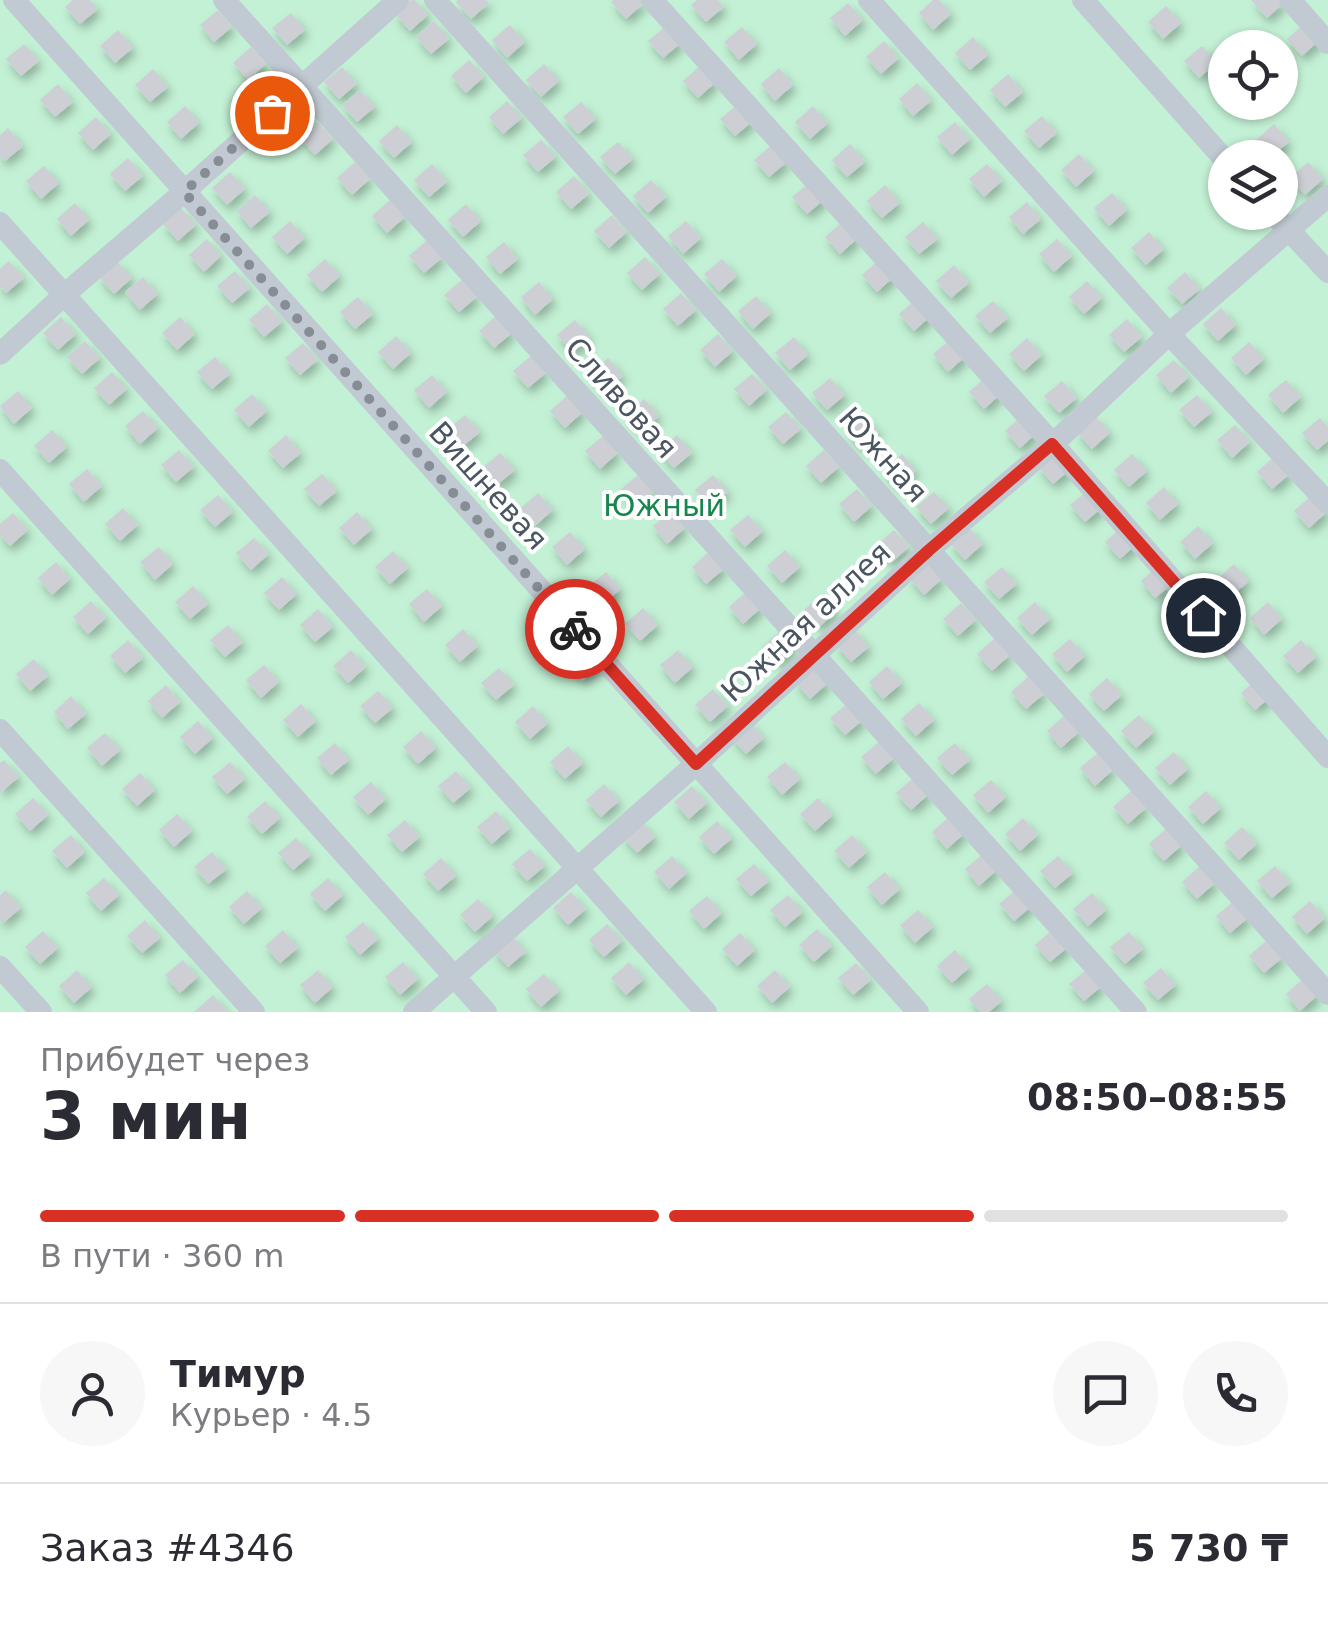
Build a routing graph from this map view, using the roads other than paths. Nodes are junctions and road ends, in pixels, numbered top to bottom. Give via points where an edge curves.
1 (14, 0) edge
2 (224, 0) edge
3 (398, 0) edge
4 (435, 0) edge
5 (652, 0) edge
6 (870, 0) edge
7 (1083, 0) edge
8 (1290, 0) edge
9 (1328, 43) edge
10 (301, 87) junction
11 (1208, 141) edge
12 (184, 192) junction
13 (1328, 196) edge
14 (0, 223) edge
15 (1288, 231) junction
16 (1328, 272) edge
17 (64, 295) junction
18 (1169, 334) junction
19 (0, 354) edge
20 (1052, 444) junction
21 (0, 470) edge
22 (1328, 503) edge
23 (928, 551) junction
24 (813, 656) junction
25 (0, 730) edge
26 (1328, 757) edge
27 (696, 764) junction
28 (577, 868) junction
29 (0, 966) edge
30 (455, 976) junction
31 (1328, 994) edge
32 (41, 1012) edge
33 (254, 1012) edge
34 (414, 1012) edge
35 (486, 1012) edge
36 (706, 1012) edge
37 (918, 1012) edge
38 (1136, 1012) edge

1 - 12 street, Вишневая
2 - 10 street, Сливовая
3 - 10 street
4 - 23 street, Южная
5 - 20 street
6 - 18 street
7 - 11 street
8 - 9 street
10 - 12 street
10 - 24 street, Сливовая
12 - 17 street
12 - 27 street, Вишневая
13 - 15 street, Южная аллея
14 - 17 street
15 - 16 street
15 - 18 street, Южная аллея
17 - 19 street
17 - 28 street
18 - 20 street, Южная аллея
18 - 22 street
20 - 23 street, Южная аллея
20 - 26 street
21 - 30 street
23 - 24 street, Южная аллея
23 - 31 street, Южная
24 - 27 street, Южная аллея
24 - 38 street, Сливовая
25 - 33 street
27 - 28 street, Южная аллея
27 - 37 street, Вишневая
28 - 30 street, Южная аллея
28 - 36 street
29 - 32 street
30 - 34 street, Южная аллея
30 - 35 street

